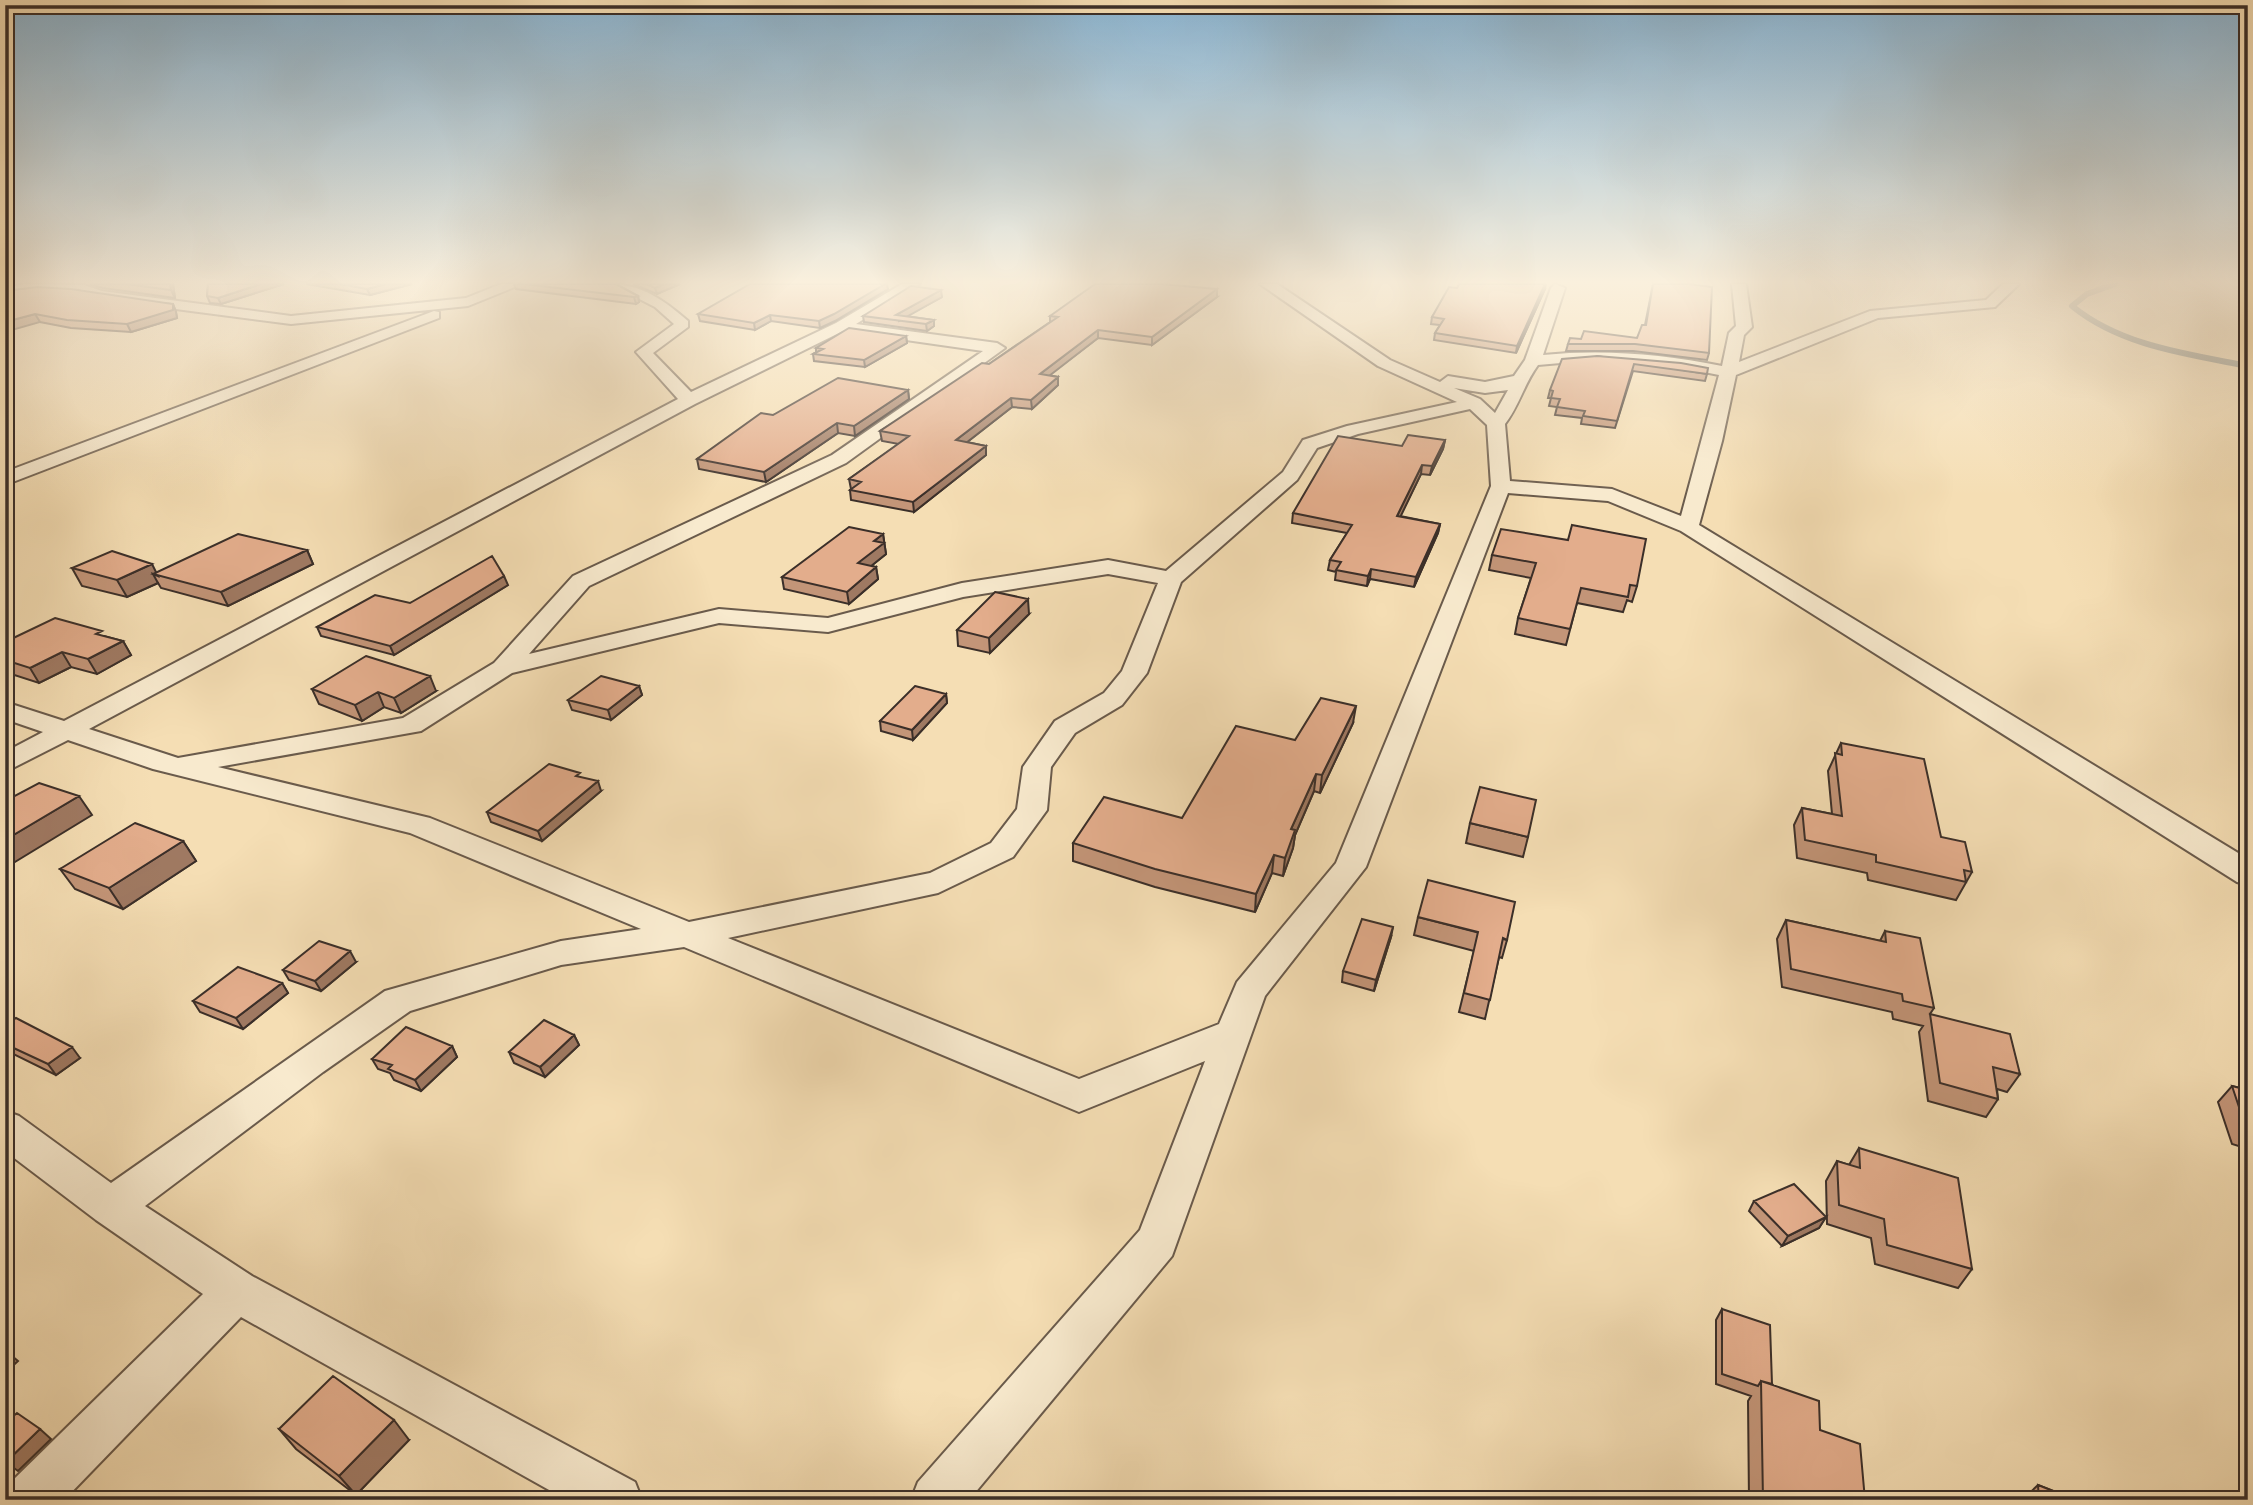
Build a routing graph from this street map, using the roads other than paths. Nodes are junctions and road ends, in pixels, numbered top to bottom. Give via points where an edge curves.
1 (331, 354) edge
2 (646, 354) edge
3 (783, 354) edge
4 (988, 354) edge
5 (1371, 354) edge
6 (1535, 354) edge
7 (1733, 354) edge
8 (1774, 354) edge
9 (1533, 361) junction
10 (1384, 363) junction
11 (1730, 372) junction
12 (1521, 379) junction
13 (689, 400) junction
14 (1475, 403) junction
15 (1496, 424) junction
16 (5, 479) edge
17 (1501, 486) junction
18 (1688, 527) junction
19 (1171, 579) junction
20 (503, 668) junction
21 (5, 710) edge
22 (64, 732) junction
23 (5, 763) edge
24 (174, 766) junction
25 (2248, 874) edge
26 (686, 935) junction
27 (1233, 1034) junction
28 (5, 1128) edge
29 (111, 1208) junction
30 (236, 1291) junction
31 (29, 1500) edge
32 (617, 1500) edge
33 (936, 1500) edge

1 - 16 street
2 - 13 street
3 - 13 street
4 - 20 street via 839,459 581,581
5 - 10 street
6 - 9 street
7 - 11 street
8 - 11 street
9 - 11 street via 1595,355 1679,362
9 - 12 street
10 - 12 street via 1465,386 1509,386
10 - 14 street
11 - 18 street
12 - 15 street via 1511,405
13 - 22 street
14 - 15 street
14 - 19 street via 1310,444 1290,476
15 - 17 street
17 - 18 street via 1612,495
17 - 27 street via 1350,867 1248,991
18 - 25 street
19 - 20 street via 1108,567 962,590 828,625 719,616
19 - 26 street via 1134,673 1113,699 1065,727 1037,767 1032,810 1002,850 938,882
20 - 24 street via 411,725
21 - 22 street
22 - 23 street
22 - 24 street
24 - 26 street via 419,825
26 - 27 street via 1079,1096
26 - 29 street via 561,953 398,1001
27 - 33 street via 1157,1242
28 - 29 street
29 - 30 street
30 - 31 street
30 - 32 street

